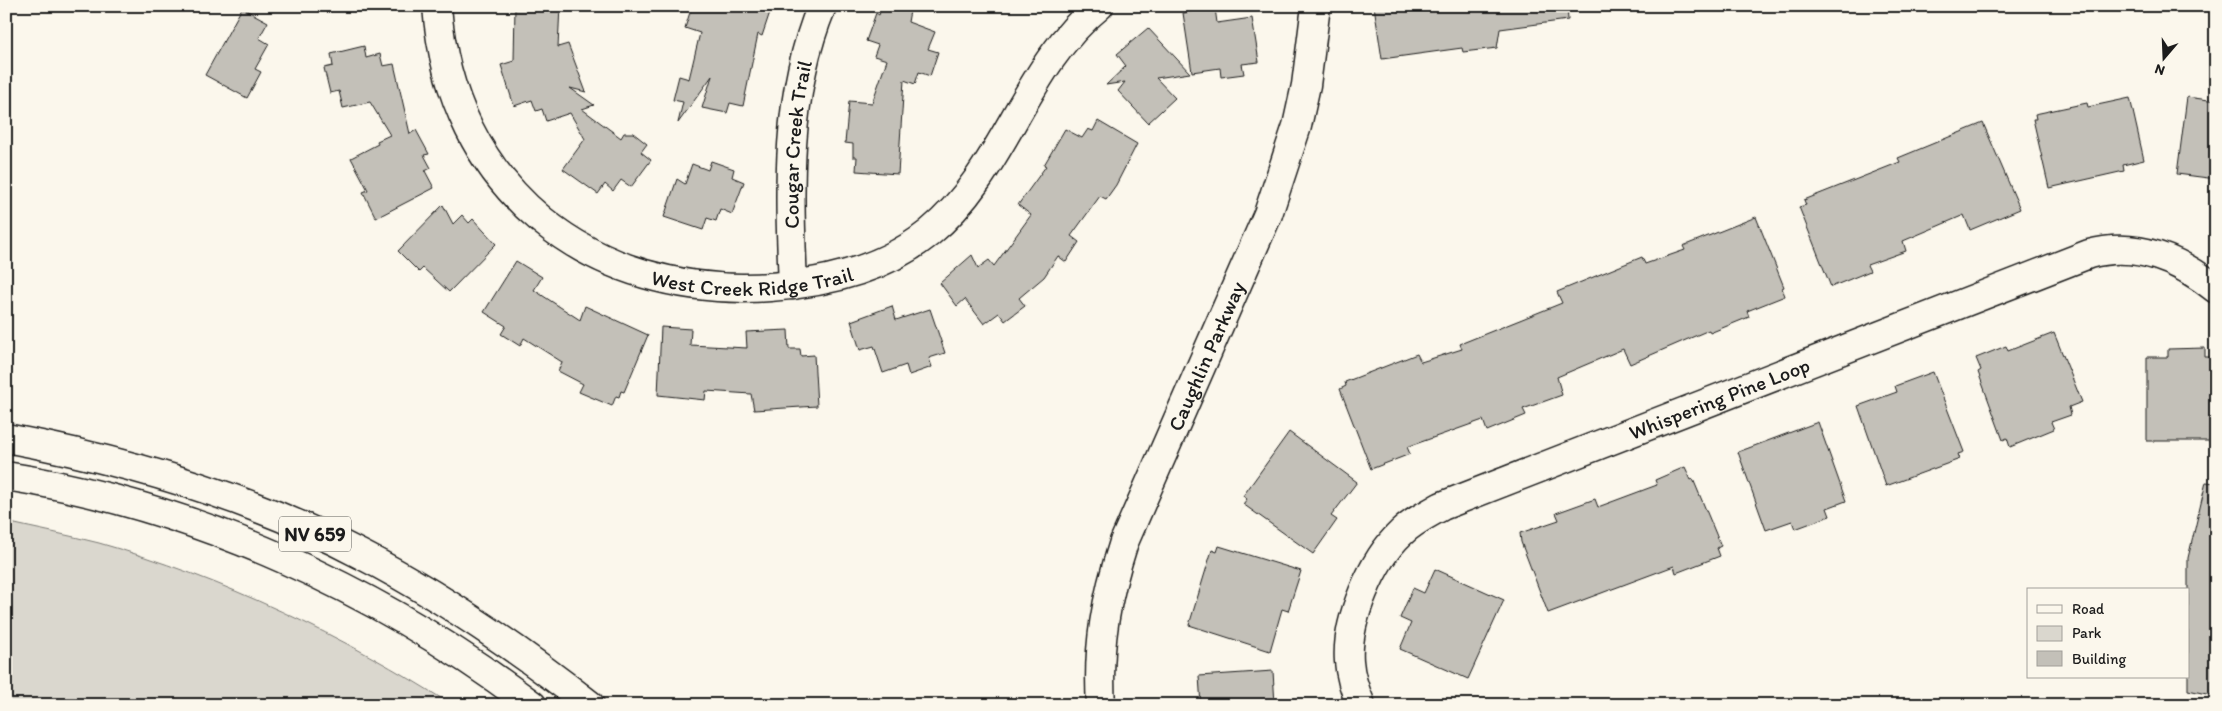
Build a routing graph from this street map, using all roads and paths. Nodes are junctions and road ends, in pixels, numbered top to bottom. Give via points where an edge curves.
1 (438, 6) edge
2 (822, 6) edge
3 (1099, 6) edge
4 (1316, 6) edge
5 (793, 285) junction
6 (2216, 289) edge
7 (6, 438) edge
8 (6, 476) edge
9 (532, 705) edge
10 (590, 705) edge
11 (1100, 705) edge
12 (1361, 705) edge

1 - 5 street, West Creek Ridge Trail via 446,69 460,112 509,190 543,222 581,248 617,266 660,280 709,287
2 - 5 street, Cougar Creek Trail via 813,26 796,96 792,129
3 - 5 street, West Creek Ridge Trail via 1065,39 1046,65 994,158 974,186 929,233 872,266 842,277
4 - 11 street, Caughlin Parkway via 1306,85 1274,198 1124,542 1112,578 1101,633
6 - 12 street, Whispering Pine Loop via 2194,271 2153,254 2128,249 2096,252 1442,506 1421,517 1394,540 1362,596 1353,624 1349,660
7 - 10 street, NV 659 via 82,452 183,481 360,554 441,600 523,653
8 - 9 street, NV 659 via 140,507 236,539 286,560 436,638

